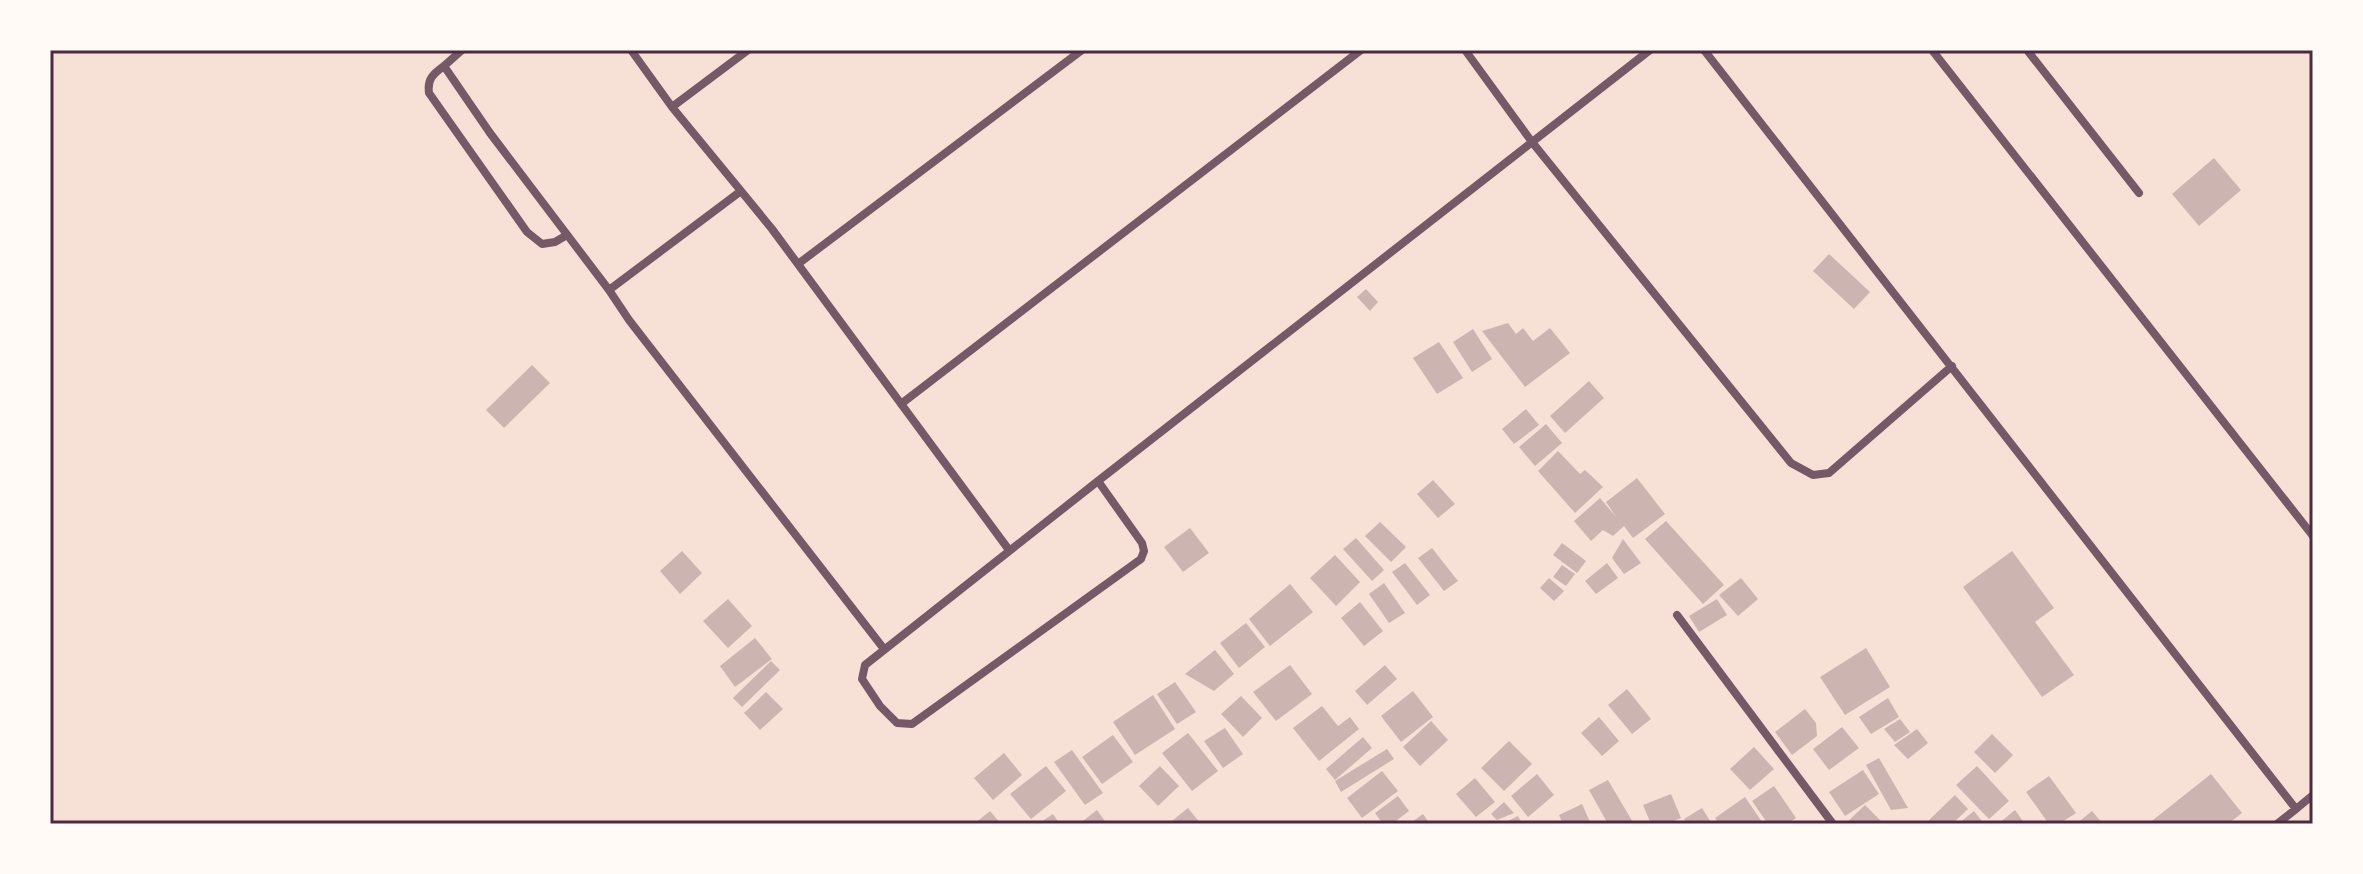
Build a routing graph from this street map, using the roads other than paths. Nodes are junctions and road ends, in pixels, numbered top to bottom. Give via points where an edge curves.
1 (462, 50) edge
2 (631, 50) edge
3 (748, 50) edge
4 (1082, 50) edge
5 (1361, 50) edge
6 (1465, 50) edge
7 (1650, 50) edge
8 (1704, 50) edge
9 (1932, 50) edge
10 (2027, 50) edge
11 (444, 66) junction
12 (672, 107) junction
13 (1532, 142) junction
14 (741, 191) junction
15 (2139, 193) dead end
16 (567, 235) junction
17 (798, 264) junction
18 (609, 290) junction
19 (1952, 366) junction
20 (901, 404) junction
21 (1098, 481) junction
22 (2313, 536) edge
23 (1009, 550) junction
24 (1677, 615) dead end
25 (884, 649) junction
26 (2313, 795) edge
27 (2296, 809) junction
28 (1833, 824) edge
29 (2277, 824) edge

1 - 11 street
2 - 12 street
3 - 12 street
4 - 17 street
5 - 20 street
6 - 13 street
7 - 13 street
8 - 19 street
9 - 22 street
10 - 15 street
11 - 16 street
11 - 16 street via 432,75 429,93 527,232 542,244
12 - 14 street
13 - 19 street via 1791,463 1813,475 1829,473
13 - 21 street
14 - 17 street
14 - 18 street
16 - 18 street
17 - 20 street
18 - 25 street
19 - 27 street
20 - 23 street
21 - 23 street
21 - 25 street via 1142,543 1141,559 912,724 897,723 862,679 865,665
23 - 25 street
24 - 28 street
26 - 27 street
27 - 29 street

